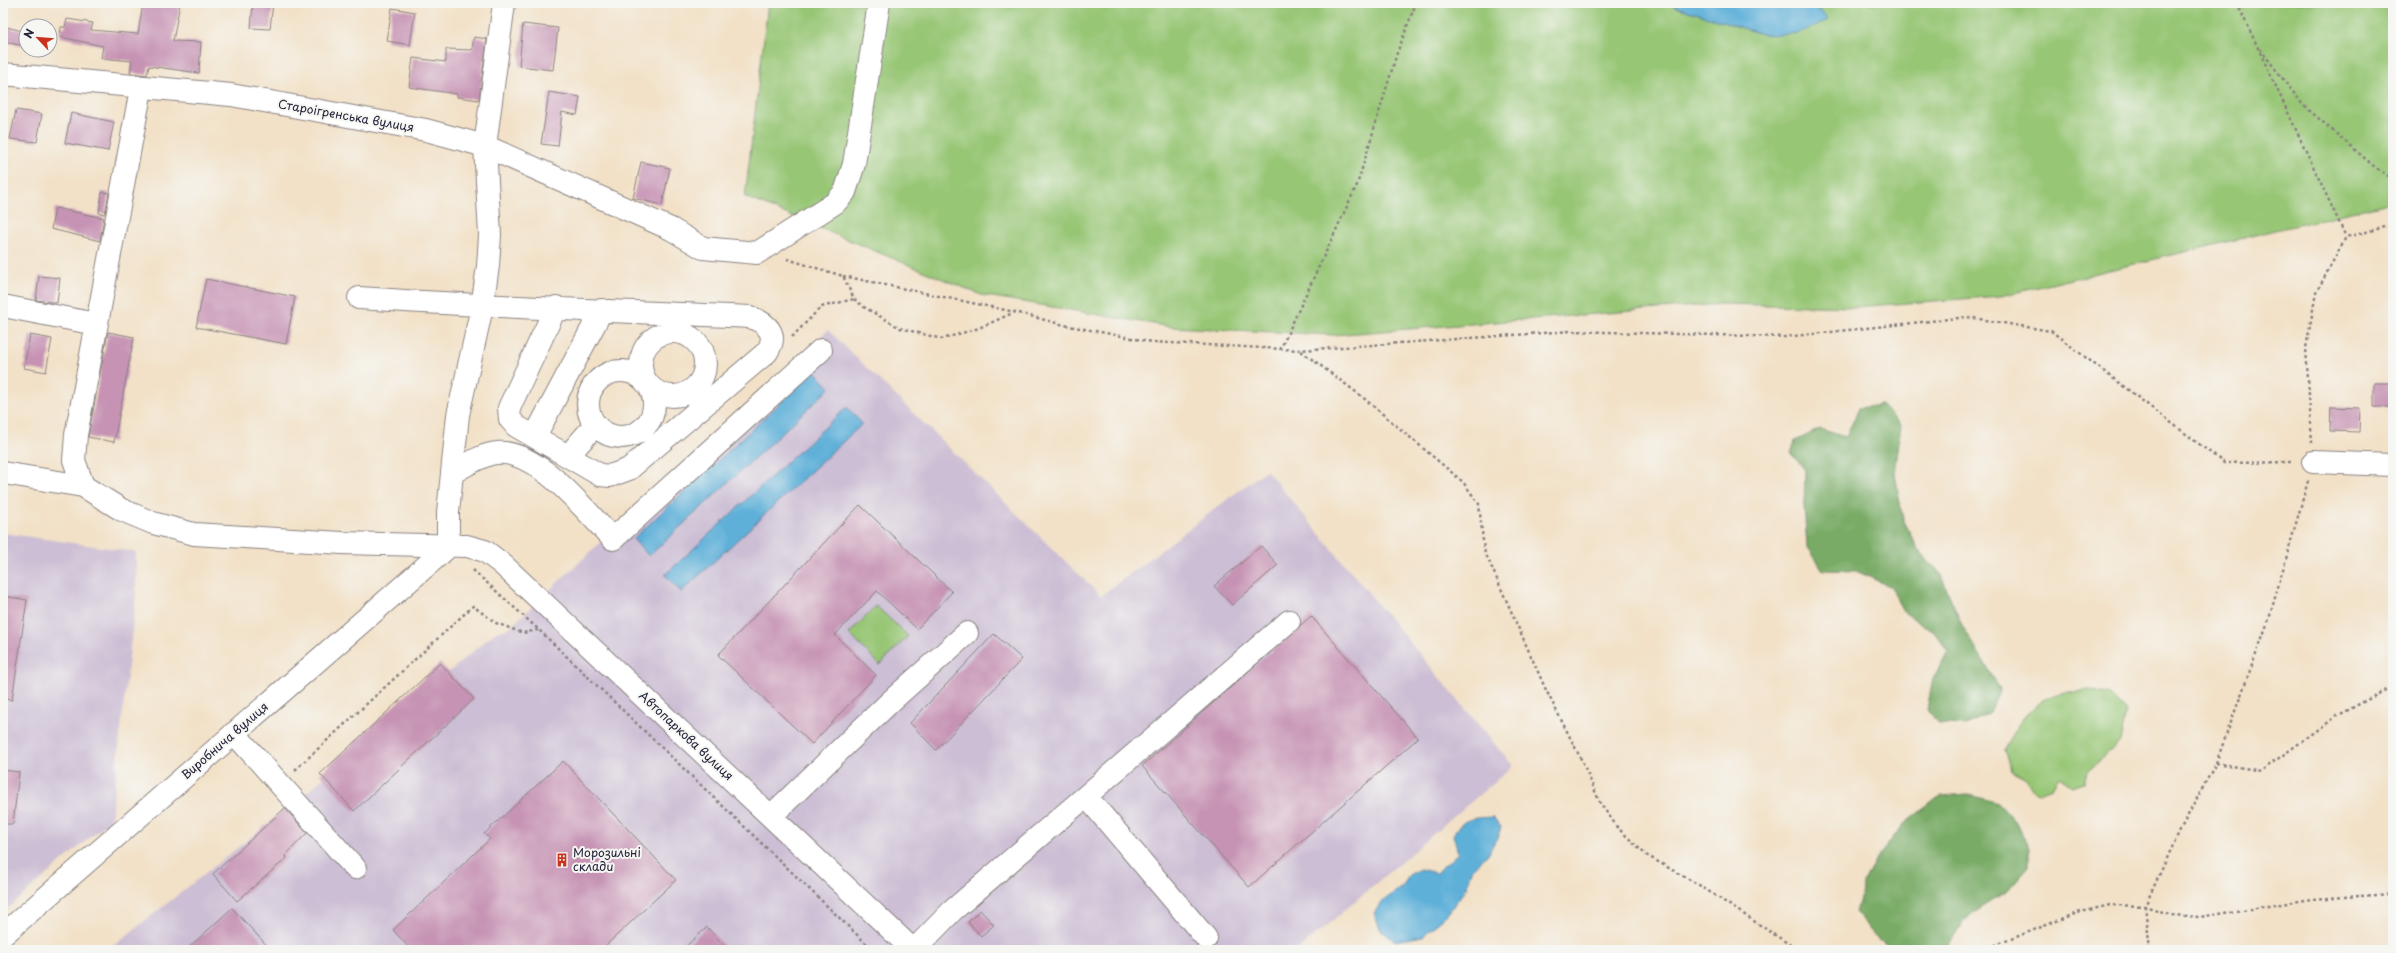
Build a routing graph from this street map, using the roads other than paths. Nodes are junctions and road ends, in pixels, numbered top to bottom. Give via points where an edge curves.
1 (504, 3) edge
2 (879, 3) edge
3 (3, 74) edge
4 (141, 89) junction
5 (485, 146) junction
6 (359, 298) dead end
7 (3, 306) edge
8 (482, 307) junction
9 (556, 307) junction
10 (602, 310) junction
11 (96, 324) junction
12 (821, 350) dead end
13 (595, 425) junction
14 (536, 436) junction
15 (568, 456) junction
16 (2313, 462) road end
17 (2393, 465) edge
18 (3, 473) edge
19 (452, 473) junction
20 (83, 486) junction
21 (448, 547) junction
22 (1289, 621) dead end
23 (967, 633) dead end
24 (234, 732) junction
25 (1086, 796) junction
26 (772, 816) junction
27 (355, 868) dead end
28 (3, 935) edge
29 (1206, 938) dead end
30 (913, 950) edge

1 - 5 street
2 - 5 street, Староігренська вулиця via 854,164 846,192 835,203 757,253 703,248 671,229
3 - 4 street, Староігренська вулиця
4 - 5 street, Староігренська вулиця via 231,95 426,130
4 - 11 street
5 - 8 street via 490,236
6 - 8 street
7 - 11 street
8 - 9 street
8 - 19 street via 458,415
9 - 10 street
9 - 14 street via 509,408 510,419 516,426
10 - 14 street
10 - 15 street via 750,317 770,328 771,345 767,352 630,469 610,476 600,475
11 - 20 street via 76,435 74,460
12 - 19 street via 613,539 547,472 528,459 510,453 495,453
13 - 13 street via 588,412 588,398 591,389 604,375 622,370 640,376 647,383 654,400 654,410 645,427 638,433 620,437 601,432
13 - 15 street
14 - 15 street
16 - 17 street
18 - 20 street
19 - 21 street
20 - 21 street, Автопаркова вулиця via 122,510 153,523 194,534
21 - 24 street, Виробнича вулиця
21 - 26 street, Автопаркова вулиця via 467,546 485,551 502,564
22 - 25 street
23 - 26 street via 890,702
24 - 27 street
24 - 28 street, Виробнича вулиця
25 - 29 street
25 - 30 street via 952,911
26 - 30 street, Автопаркова вулиця

